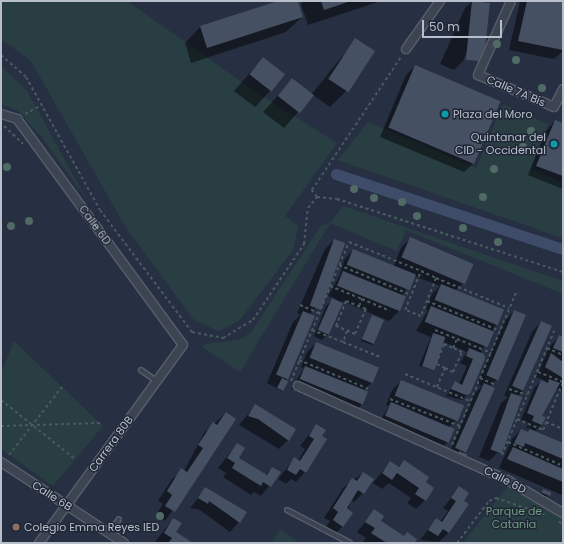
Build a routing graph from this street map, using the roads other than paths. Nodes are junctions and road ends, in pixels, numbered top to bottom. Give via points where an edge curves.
1 (440, 1) edge
2 (511, 1) edge
3 (406, 49) road end
4 (563, 89) edge
5 (1, 114) edge
6 (183, 345) joint
7 (141, 370) dead end
8 (157, 381) junction
9 (298, 386) road end
10 (1, 462) edge
11 (66, 506) junction
12 (287, 510) dead end
13 (563, 512) edge
14 (119, 519) dead end
15 (109, 533) junction
16 (39, 543) edge
17 (124, 543) edge
18 (350, 543) edge

1 - 3 street
2 - 4 street, Calle 7A Bis via 478,75 554,107
5 - 6 street, Calle 6D via 17,119
6 - 8 street, Carrera 80B
7 - 8 lane
8 - 11 street, Carrera 80B
9 - 13 street, Calle 6D via 467,462
10 - 11 street, Calle 6B
11 - 15 street, Calle 6B
11 - 16 street, Carrera 80B
12 - 18 lane
14 - 15 lane
15 - 17 street, Calle 6B

